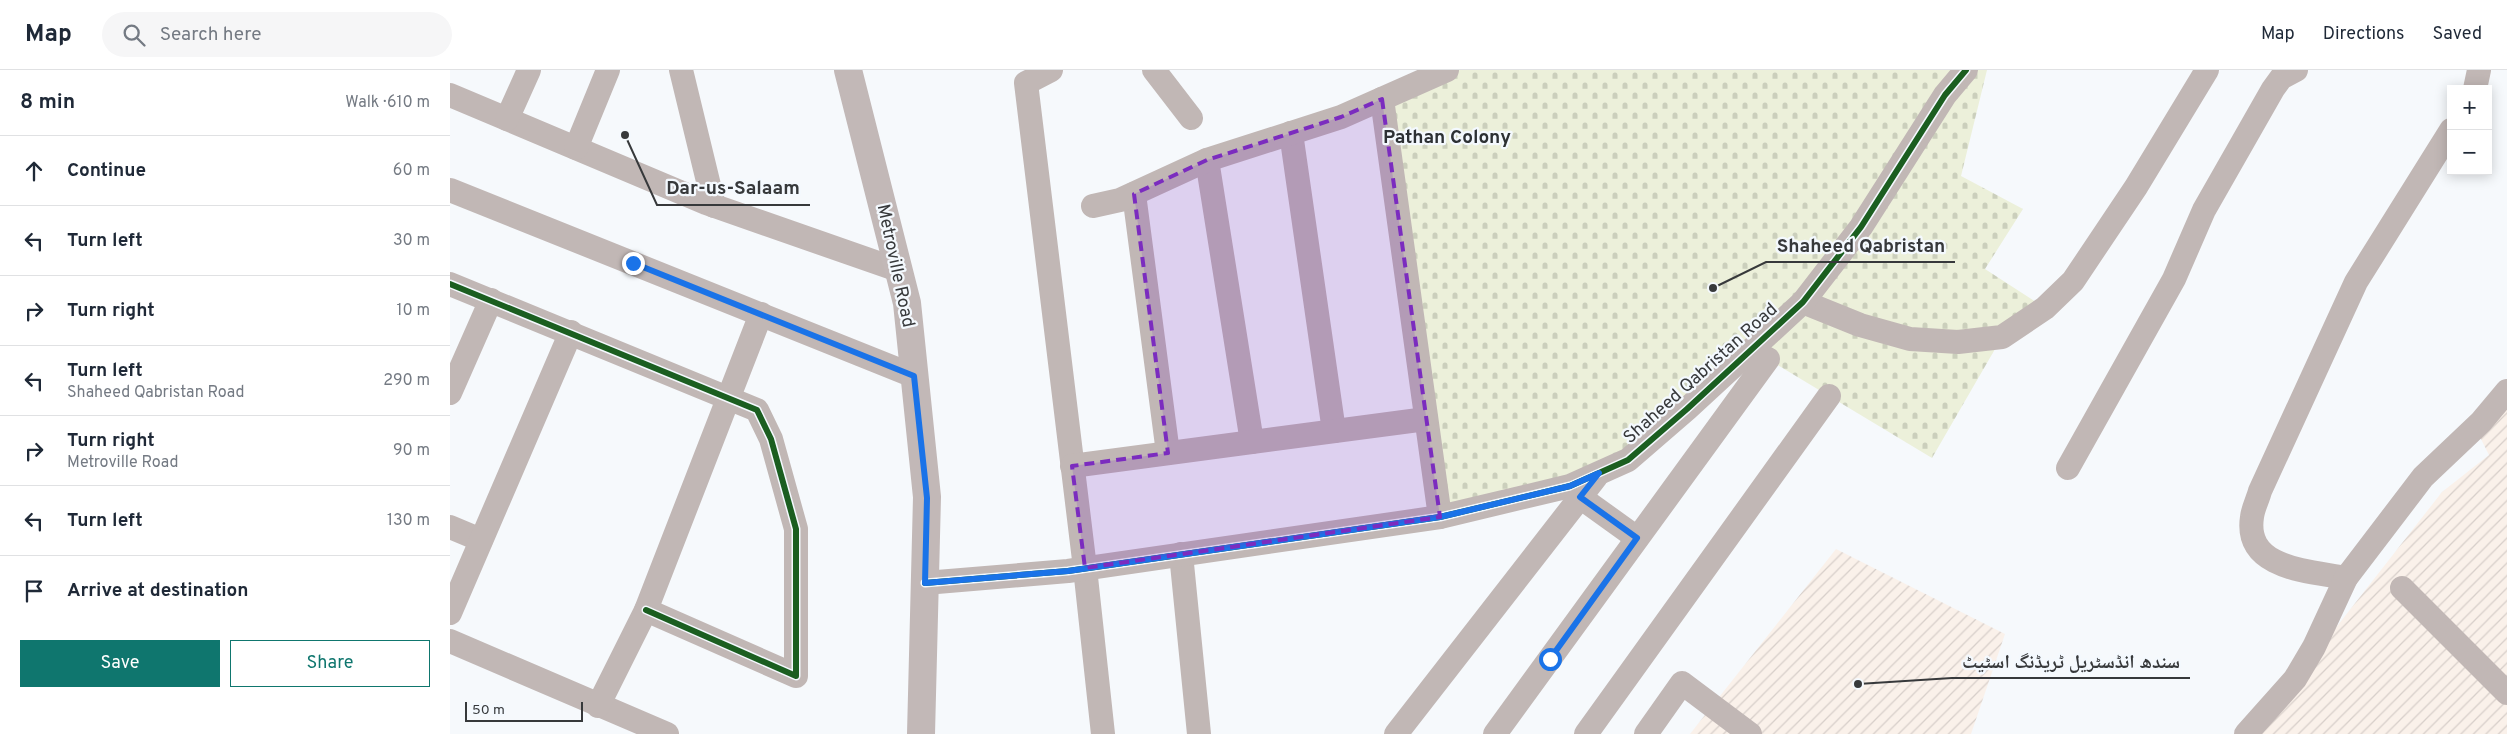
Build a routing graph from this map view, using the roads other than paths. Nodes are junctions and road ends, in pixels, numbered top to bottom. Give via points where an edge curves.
1 (528, 70) edge
2 (608, 70) edge
3 (681, 70) edge
4 (849, 70) edge
5 (1051, 70) edge
6 (1154, 70) edge
7 (1447, 70) edge
8 (1966, 70) edge
9 (2207, 70) edge
10 (2296, 70) edge
11 (2478, 70) edge
12 (2476, 85) edge
13 (450, 95) edge
14 (1382, 98) junction
15 (1191, 118) dead end
16 (508, 120) junction
17 (1291, 133) junction
18 (2447, 136) edge
19 (576, 148) junction
20 (1207, 160) junction
21 (450, 190) edge
22 (1134, 194) junction
23 (714, 206) junction
24 (1093, 206) dead end
25 (898, 270) junction
26 (450, 284) edge
27 (490, 300) junction
28 (1803, 302) junction
29 (761, 314) junction
30 (571, 332) junction
31 (1751, 350) junction
32 (914, 376) junction
33 (2507, 391) edge
34 (450, 393) edge
35 (1829, 396) dead end
36 (729, 399) junction
37 (1426, 419) junction
38 (1334, 431) junction
39 (1252, 442) junction
40 (1168, 453) junction
41 (1072, 466) junction
42 (2068, 468) dead end
43 (1599, 473) junction
44 (1580, 497) junction
45 (1440, 517) junction
46 (450, 527) edge
47 (1637, 538) junction
48 (481, 540) junction
49 (1181, 554) junction
50 (1085, 568) junction
51 (2346, 578) junction
52 (925, 583) junction
53 (2402, 588) dead end
54 (646, 610) junction
55 (450, 613) edge
56 (450, 642) edge
57 (2507, 694) edge
58 (598, 706) junction
59 (667, 734) edge
60 (921, 734) edge
61 (1103, 734) edge
62 (1199, 734) edge
63 (1396, 734) edge
64 (1496, 734) edge
65 (1586, 734) edge
66 (1646, 734) edge
67 (1750, 734) edge
68 (2246, 734) edge

1 - 16 street
2 - 19 street
3 - 23 street
4 - 25 main road, Metroville Road
5 - 41 street via 1026,83
6 - 15 street
7 - 14 street
8 - 28 street, Shaheed Qabristan Road via 1945,95 1861,227
9 - 28 street via 2136,187 2073,281 2045,308 2002,337 1958,342 1910,339
10 - 42 street via 2282,78 2253,123 2204,210 2174,279
11 - 12 street
13 - 16 street
14 - 17 street via 1341,117
14 - 37 street
16 - 19 street
17 - 20 street
17 - 38 street
18 - 51 street via 2356,282 2260,491 2252,516 2252,535 2270,560 2283,566
19 - 23 street
20 - 22 street
20 - 39 street
21 - 29 street
22 - 24 street
22 - 40 street
23 - 25 street
25 - 32 main road, Metroville Road via 907,303
26 - 27 street
27 - 30 street
27 - 34 street
28 - 31 street, Shaheed Qabristan Road
29 - 32 street
29 - 36 street
30 - 36 street
30 - 48 street
31 - 43 street, Shaheed Qabristan Road via 1628,460
31 - 47 street via 1768,359
32 - 52 main road, Metroville Road via 927,498
33 - 51 street via 2481,422 2423,477
35 - 65 street
36 - 54 street
36 - 54 street via 757,410 782,470 796,529 796,676
37 - 38 street
37 - 45 street
38 - 39 street
39 - 40 street
40 - 41 street
41 - 50 street
43 - 44 street
43 - 45 street, Shaheed Qabristan Road via 1570,486
44 - 47 street
44 - 63 street
45 - 49 street, Shaheed Qabristan Road
46 - 48 street
47 - 64 street
48 - 55 street
49 - 50 street, Shaheed Qabristan Road
49 - 62 street
50 - 52 street, Shaheed Qabristan Road
50 - 61 street
51 - 68 street via 2314,647 2294,679
52 - 60 main road, Metroville Road
53 - 57 street
54 - 58 street
56 - 58 street
58 - 59 street
66 - 67 street via 1682,683

